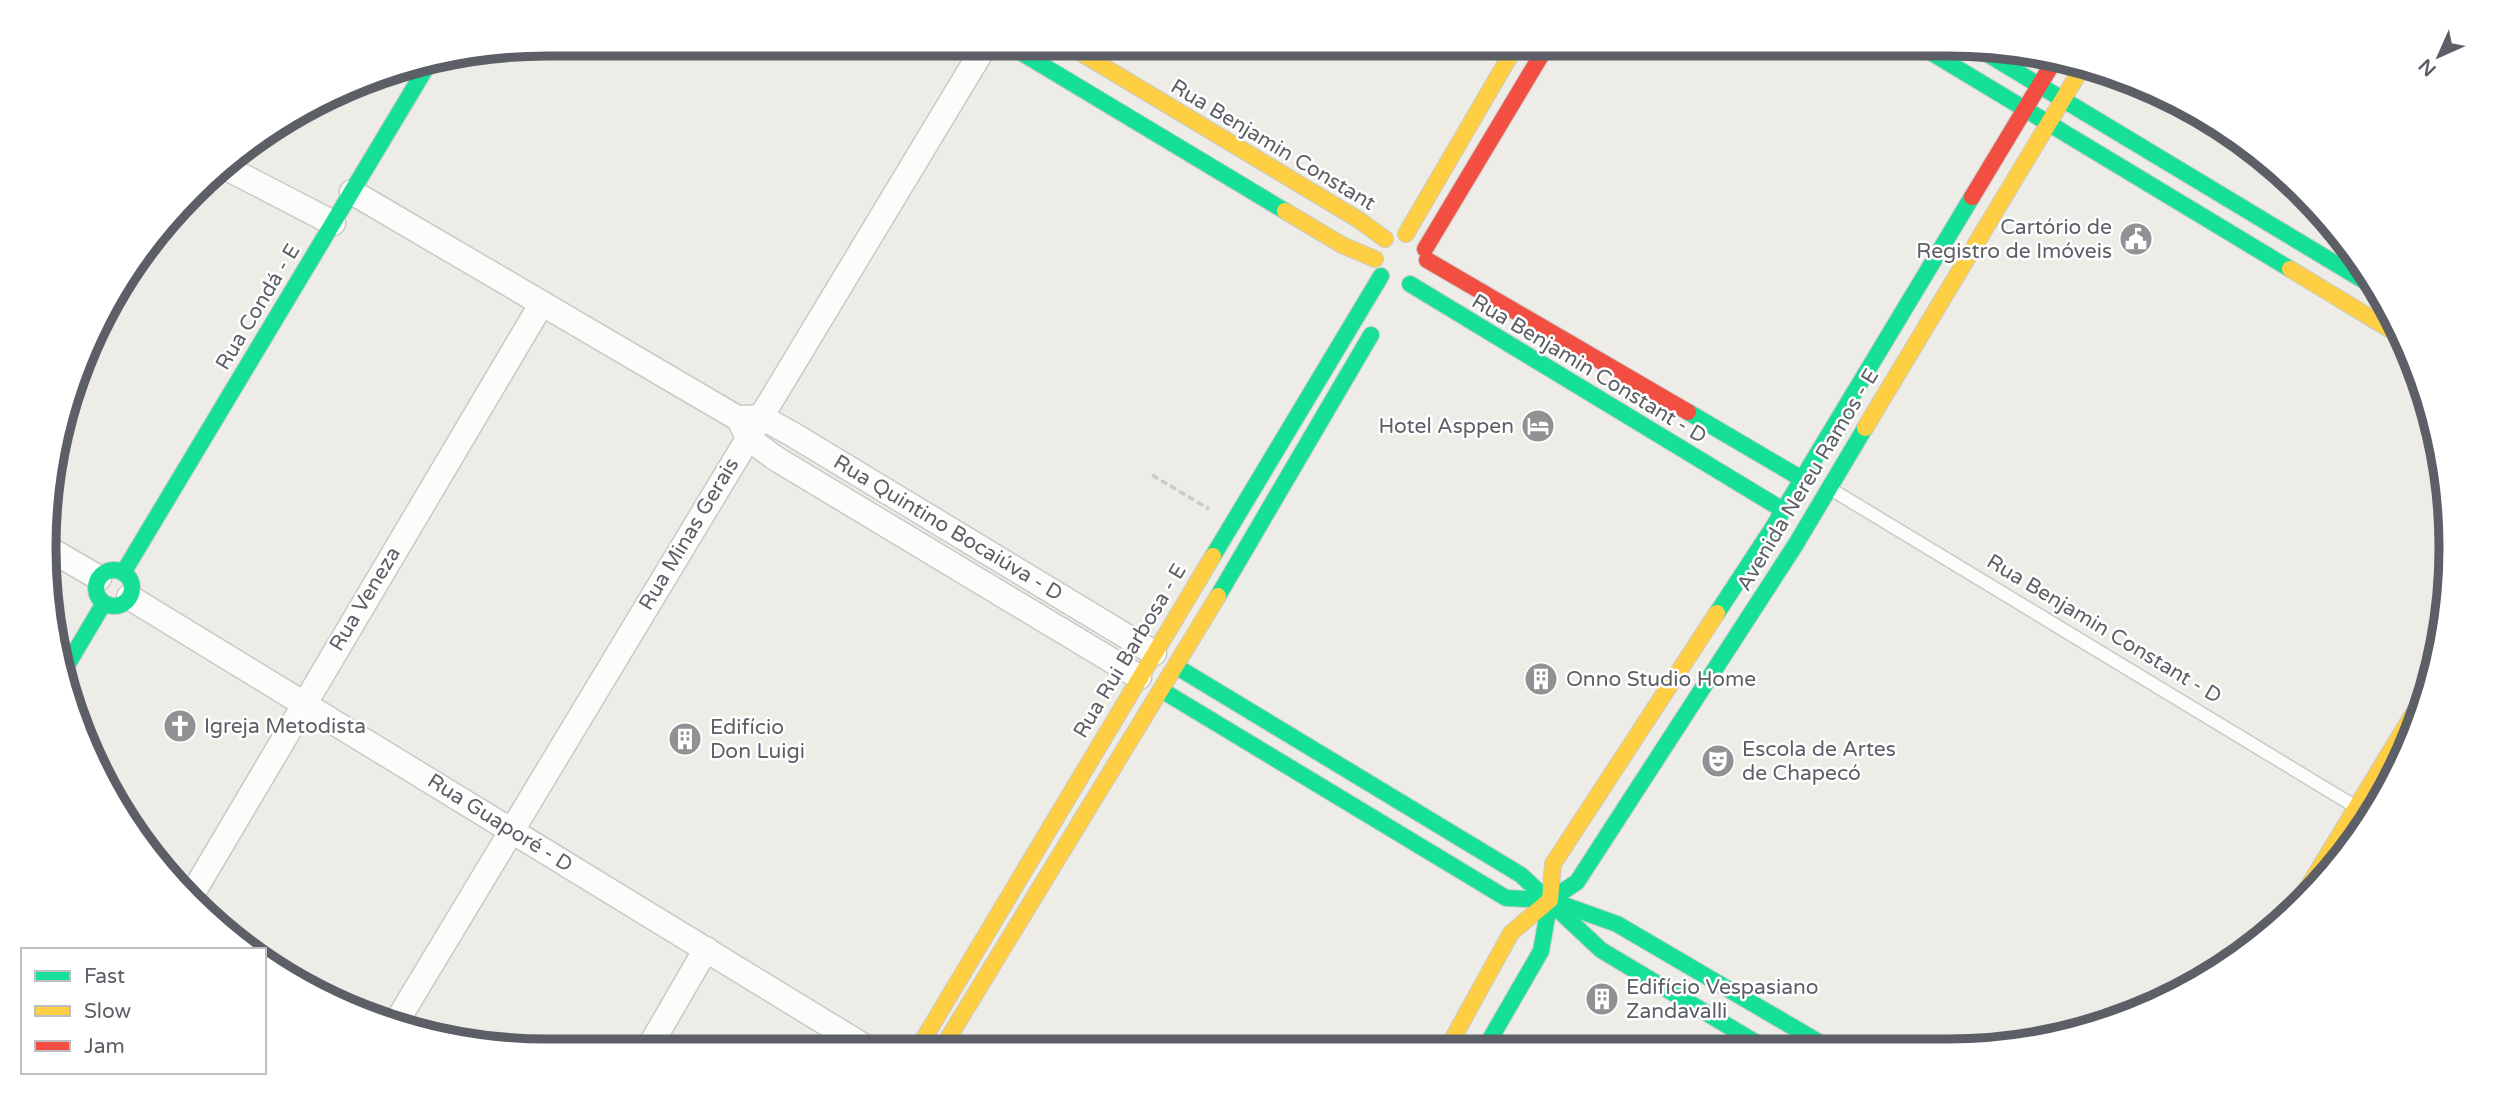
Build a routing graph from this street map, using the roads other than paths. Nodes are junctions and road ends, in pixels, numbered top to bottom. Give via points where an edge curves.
1 (979, 56) edge
2 (1027, 56) edge
3 (1086, 56) edge
4 (1510, 56) edge
5 (1541, 56) edge
6 (1936, 56) edge
7 (1995, 58) edge
8 (2050, 67) edge
9 (424, 72) edge
10 (2078, 74) edge
11 (2039, 85) junction
12 (2063, 99) junction
13 (2024, 110) junction
14 (2048, 124) junction
15 (1210, 130) junction
16 (1194, 156) junction
17 (232, 171) edge
18 (352, 192) junction
19 (333, 223) junction
20 (1406, 234) junction
21 (1385, 239) junction
22 (1426, 254) junction
23 (1376, 259) junction
24 (1381, 276) junction
25 (2358, 277) edge
26 (1403, 289) junction
27 (542, 303) junction
28 (1378, 323) dead end
29 (2387, 328) edge
30 (749, 424) junction
31 (1739, 463) junction
32 (1801, 479) junction
33 (1829, 488) junction
34 (887, 491) junction
35 (1783, 510) junction
36 (872, 516) junction
37 (56, 553) edge
38 (123, 573) junction
39 (99, 578) junction
40 (129, 597) junction
41 (104, 603) junction
42 (1154, 653) junction
43 (70, 661) edge
44 (1177, 667) junction
45 (1139, 677) junction
46 (1163, 691) junction
47 (304, 702) junction
48 (2404, 729) edge
49 (2356, 807) junction
50 (510, 830) junction
51 (2317, 872) edge
52 (195, 890) edge
53 (1550, 900) junction
54 (706, 949) junction
55 (400, 1016) edge
56 (654, 1039) edge
57 (852, 1039) edge
58 (924, 1039) edge
59 (948, 1039) edge
60 (1453, 1039) edge
61 (1490, 1039) edge
62 (1750, 1039) edge
63 (1813, 1039) edge

1 - 30 street, Rua Minas Gerais
2 - 16 street
3 - 15 street, Rua Benjamin Constant
4 - 20 street
5 - 22 street
6 - 13 street
7 - 11 street
8 - 11 street, Avenida Nereu Ramos - E
9 - 18 street, Rua Condá - E
10 - 12 street, Avenida Nereu Ramos - E
11 - 12 street
11 - 13 street, Avenida Nereu Ramos - E
12 - 14 street, Avenida Nereu Ramos - E
12 - 25 street
13 - 14 street
13 - 32 street, Avenida Nereu Ramos - E
14 - 29 street
14 - 33 street, Avenida Nereu Ramos - E
15 - 16 street
15 - 21 street, Rua Benjamin Constant
16 - 23 street via 1342,245
17 - 19 street
18 - 19 street, Rua Condá - E
18 - 27 street, Rua Quintino Bocaiúva - D
19 - 38 street, Rua Condá - E
20 - 21 street
20 - 22 street
21 - 23 street
22 - 26 street via 1423,275
22 - 31 street, Rua Benjamin Constant - D
23 - 24 street
24 - 26 street
24 - 42 street, Rua Rui Barbosa - E
26 - 31 street, Rua Benjamin Constant - D
27 - 30 street, Rua Quintino Bocaiúva - D
27 - 47 street, Rua Veneza
28 - 44 street
30 - 34 street, Rua Quintino Bocaiúva - D
30 - 36 street, Rua Quintino Bocaiúva - D
30 - 50 street, Rua Minas Gerais
31 - 32 street, Rua Benjamin Constant - D
31 - 35 street, Rua Benjamin Constant - D
32 - 35 street, Avenida Nereu Ramos - E
33 - 49 lane, Rua Benjamin Constant - D
33 - 53 street, Avenida Nereu Ramos - E via 1577,883
34 - 36 street
34 - 42 street, Rua Quintino Bocaiúva - D
35 - 53 street, Avenida Nereu Ramos - E via 1553,864
36 - 45 street, Rua Quintino Bocaiúva - D
37 - 39 street
38 - 39 street via 113,569
38 - 40 street via 132,586
39 - 41 street via 96,593
40 - 41 street via 117,606
40 - 47 street, Rua Guaporé - D
41 - 43 street
42 - 45 street, Rua Rui Barbosa - E
44 - 46 street
44 - 53 street via 1521,875
45 - 58 street, Rua Rui Barbosa - E
46 - 53 street via 1506,898
46 - 59 street
47 - 50 street, Rua Guaporé - D
47 - 52 street, Rua Veneza
48 - 49 street
49 - 51 street
50 - 54 street, Rua Guaporé - D
50 - 55 street, Rua Minas Gerais
53 - 60 street, Avenida Nereu Ramos - E via 1511,933
53 - 61 street, Avenida Nereu Ramos - E via 1541,951
53 - 62 street via 1601,950
53 - 63 street via 1617,924
54 - 56 street
54 - 57 street, Rua Guaporé - D

